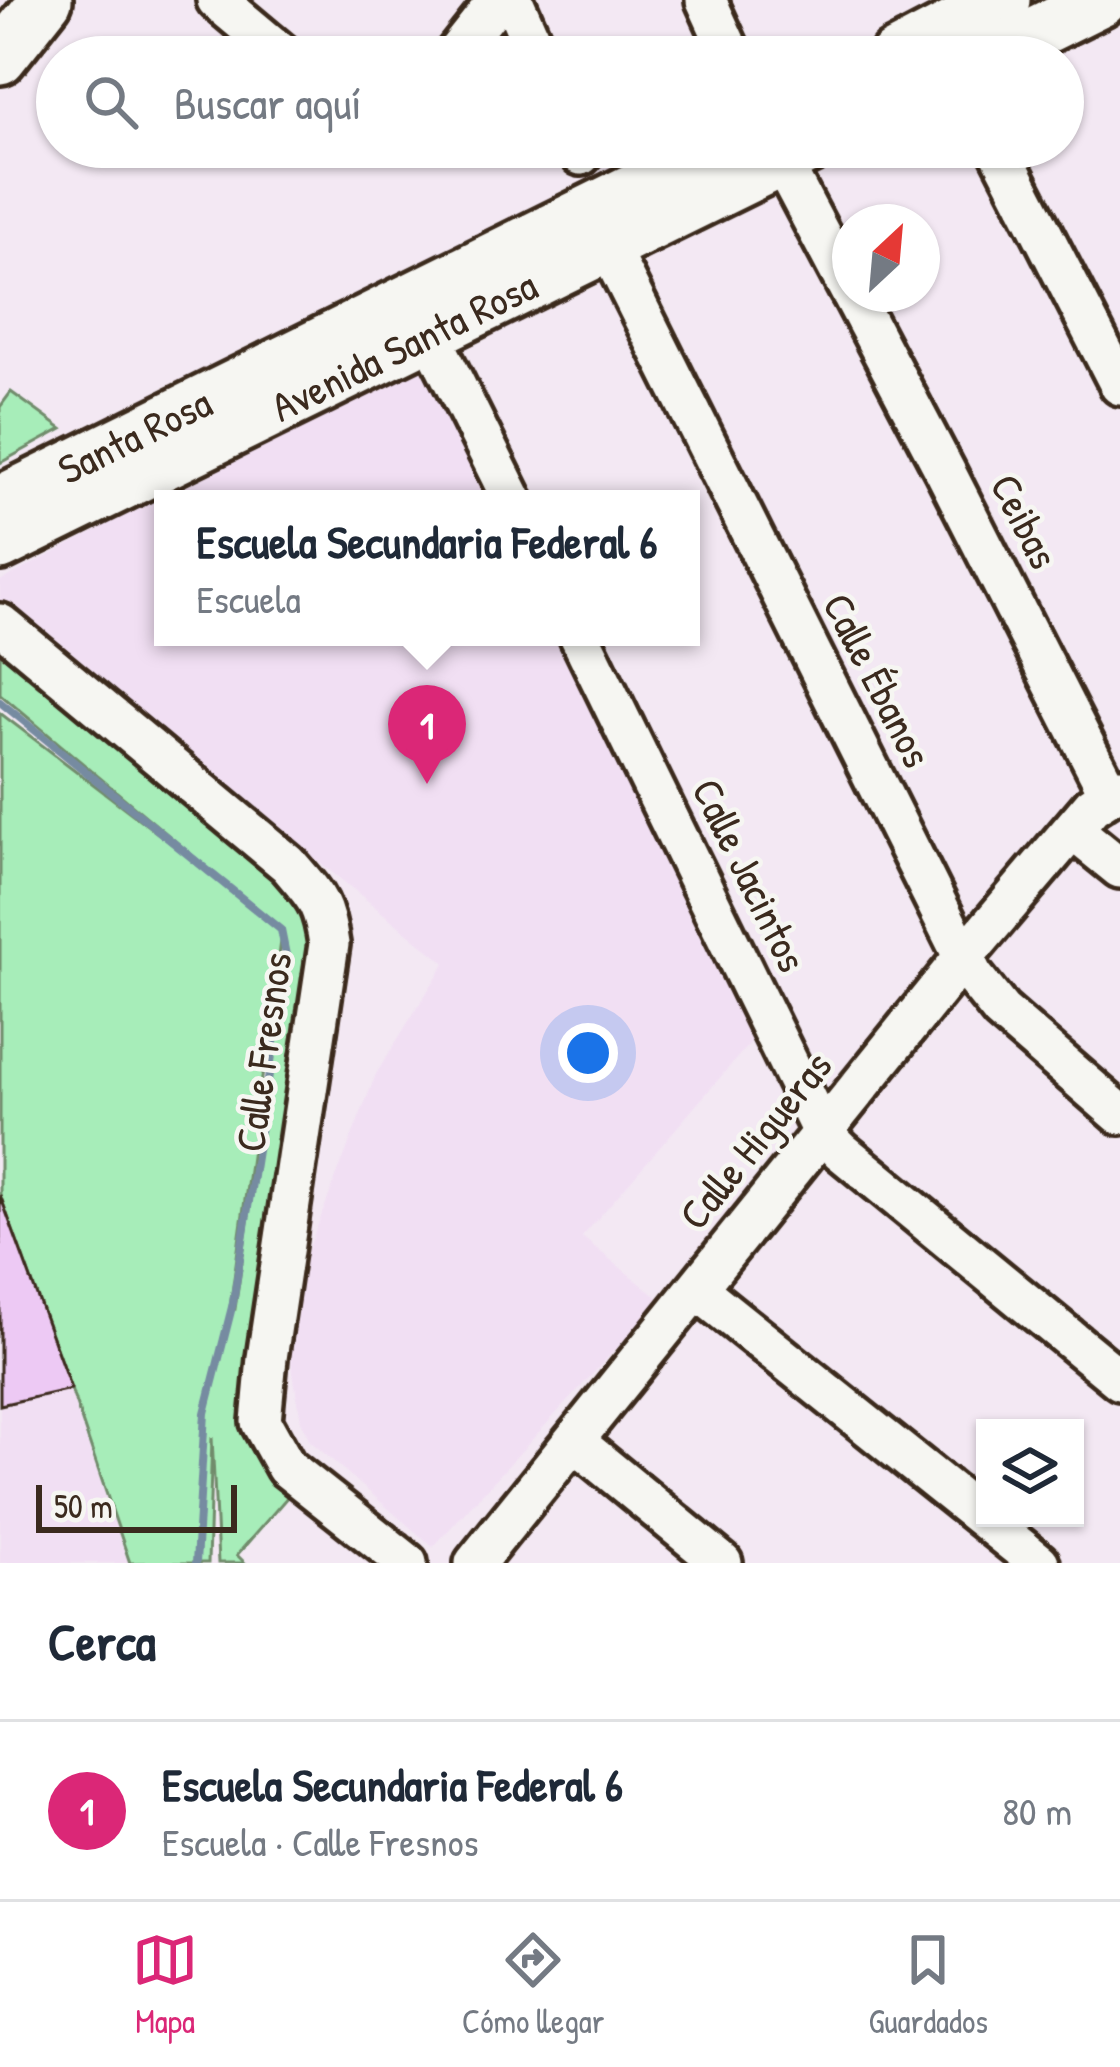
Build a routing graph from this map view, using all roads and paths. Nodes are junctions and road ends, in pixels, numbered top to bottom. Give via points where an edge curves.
1 (46, 0) edge
2 (217, 0) edge
3 (498, 0) edge
4 (512, 0) edge
5 (706, 0) edge
6 (1004, 0) edge
7 (1101, 0) edge
8 (261, 36) edge
9 (470, 36) edge
10 (528, 36) edge
11 (722, 36) edge
12 (935, 36) edge
13 (1028, 36) edge
14 (0, 58) edge
15 (681, 168) edge
16 (757, 168) edge
17 (795, 168) edge
18 (1009, 168) edge
19 (607, 245) junction
20 (832, 250) edge
21 (862, 312) edge
22 (421, 315) junction
23 (1120, 385) edge
24 (508, 490) edge
25 (0, 502) edge
26 (0, 544) edge
27 (0, 624) edge
28 (584, 646) edge
29 (1114, 790) edge
30 (1073, 830) junction
31 (1120, 868) edge
32 (963, 958) junction
33 (1120, 1114) edge
34 (832, 1142) junction
35 (698, 1290) junction
36 (1120, 1380) edge
37 (575, 1442) junction
38 (407, 1563) edge
39 (476, 1563) edge
40 (722, 1563) edge
41 (1039, 1563) edge

1 - 14 main road
2 - 8 street
3 - 9 street
4 - 10 street
5 - 11 street
6 - 12 main road
7 - 13 main road
15 - 22 main road, Santa Rosa
16 - 19 main road, Avenida Santa Rosa
17 - 20 street, Ceibas
18 - 23 street
19 - 22 main road, Avenida Santa Rosa
19 - 32 street, Calle Ébanos
21 - 29 street, Ceibas
22 - 24 street
22 - 25 main road, Santa Rosa
22 - 26 main road, Avenida Santa Rosa
27 - 38 street, Calle Fresnos via 288,864 325,914 329,944 261,1422 286,1467
28 - 34 street, Calle Jacintos
29 - 30 street, Calle Higueras
30 - 31 street
30 - 32 street, Calle Higueras
32 - 33 street, Calle Ébanos via 1001,1011
32 - 34 street, Calle Higueras
34 - 35 street, Calle Higueras
34 - 36 street
35 - 37 street, Calle Higueras
35 - 41 street
37 - 39 street, Calle Higueras
37 - 40 street

